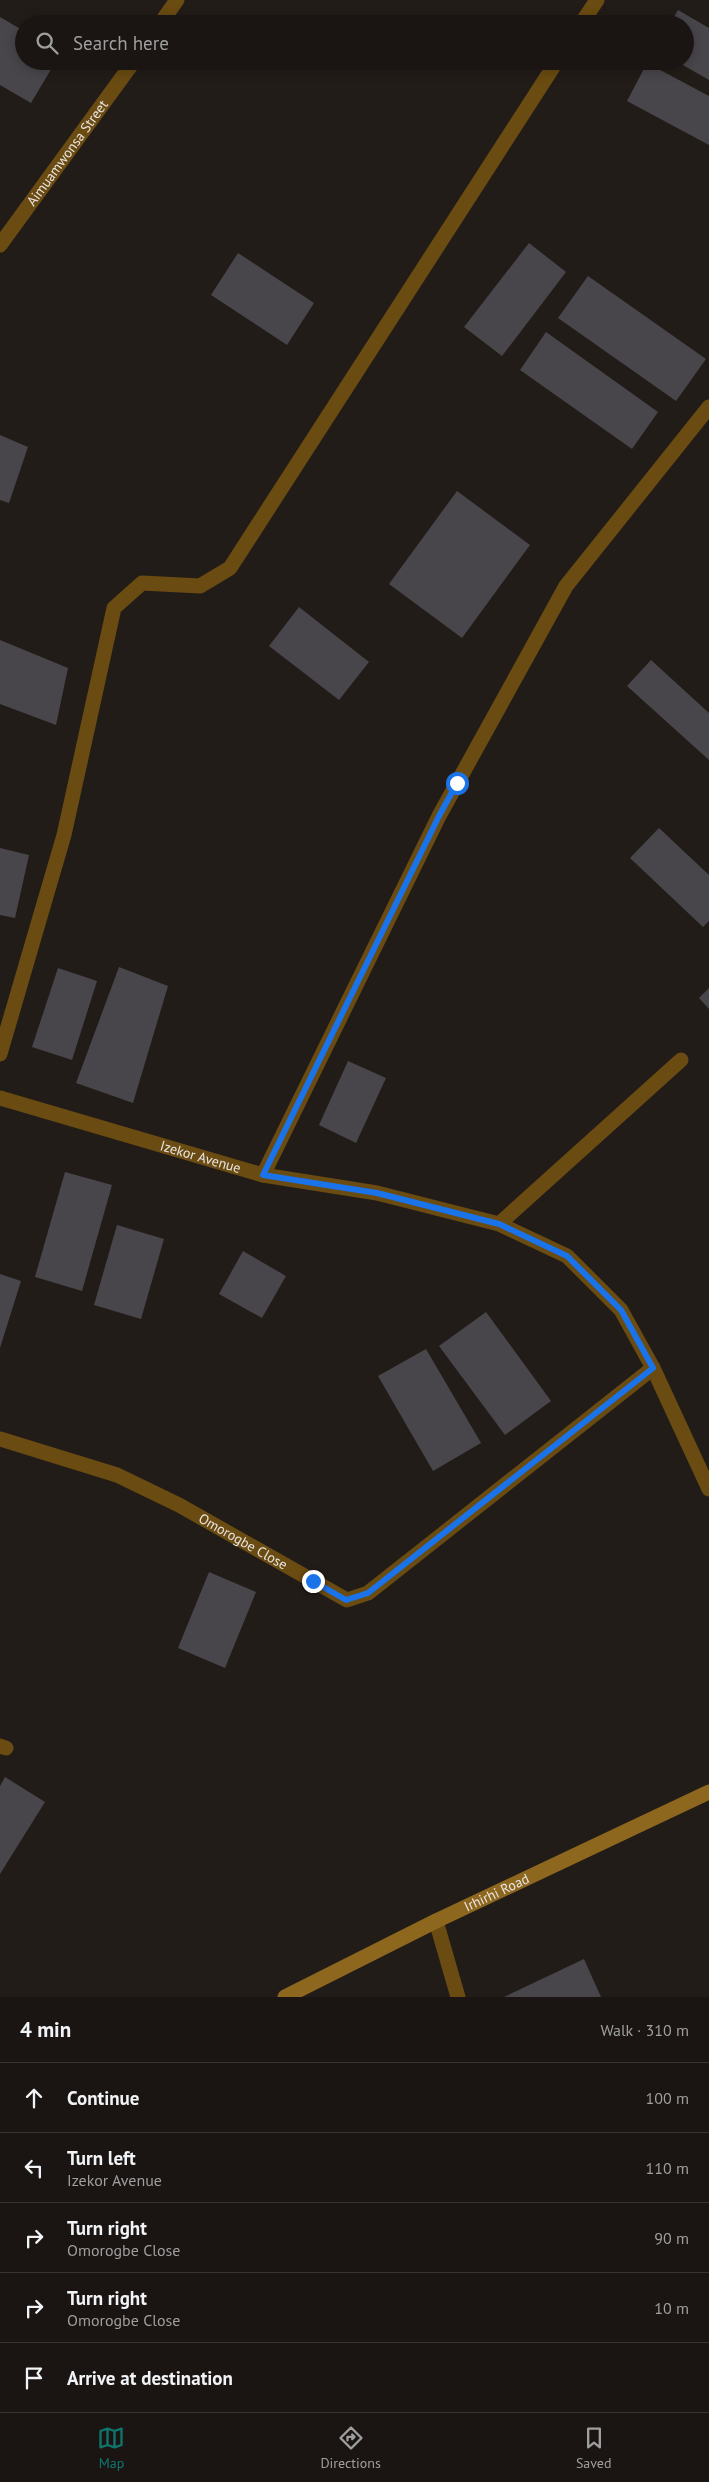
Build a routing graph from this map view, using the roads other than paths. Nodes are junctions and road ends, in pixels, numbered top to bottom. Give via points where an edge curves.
1 (177, 0) edge
2 (597, 0) edge
3 (166, 15) edge
4 (588, 15) edge
5 (127, 70) edge
6 (551, 70) edge
7 (0, 244) edge
8 (709, 407) edge
9 (0, 1054) edge
10 (680, 1060) dead end
11 (0, 1098) edge
12 (263, 1175) junction
13 (499, 1224) junction
14 (653, 1368) junction
15 (0, 1439) edge
16 (709, 1489) edge
17 (709, 1792) edge
18 (436, 1922) junction
19 (286, 1997) edge
20 (458, 1997) edge

1 - 3 street
2 - 4 street
5 - 7 street, Aimuamwonsa Street
6 - 9 street via 230,568 200,586 142,583 114,608 64,835
8 - 12 street via 566,586 439,816
10 - 13 street
11 - 12 street, Izekor Avenue
12 - 13 street, Izekor Avenue via 377,1193
13 - 14 street, Izekor Avenue via 567,1256 621,1310
14 - 15 street, Omorogbe Close via 368,1593 346,1600 179,1505 117,1475
14 - 16 street, Izekor Avenue
17 - 18 street, Irhirhi Road
18 - 19 street, Irhirhi Road
18 - 20 street

